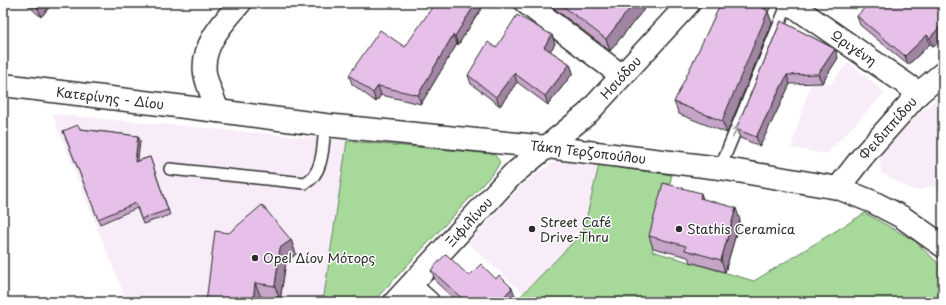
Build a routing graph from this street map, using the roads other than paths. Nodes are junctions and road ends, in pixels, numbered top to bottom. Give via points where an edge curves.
1 (240, 3) edge
2 (526, 3) edge
3 (689, 3) edge
4 (788, 3) edge
5 (943, 73) edge
6 (622, 76) junction
7 (3, 85) edge
8 (919, 93) junction
9 (218, 111) junction
10 (325, 125) junction
11 (547, 146) junction
12 (720, 168) junction
13 (170, 169) dead end
14 (838, 188) junction
15 (943, 246) edge
16 (410, 286) junction
17 (395, 302) edge
18 (428, 302) edge

1 - 9 street via 215,33 205,55 205,72
2 - 6 street
3 - 6 street, Ησιόδου
4 - 8 street, Ωριγένη
12 -> 4 lane
5 - 8 street, Φειδιππίδου
6 - 11 street, Ησιόδου via 587,114
7 - 9 street, Κατερίνης - Δίου
8 - 14 street, Φειδιππίδου
9 - 10 street, Τάκη Τερζοπούλου
10 - 11 street, Τάκη Τερζοπούλου
10 - 13 lane via 317,173 312,180 305,183
11 - 12 street, Τάκη Τερζοπούλου
11 - 16 street, Ξιφιλίνου via 512,174
12 - 14 street, Τάκη Τερζοπούλου
14 - 15 street, Τάκη Τερζοπούλου via 902,217
16 - 17 street, Ξιφιλίνου
16 - 18 street

